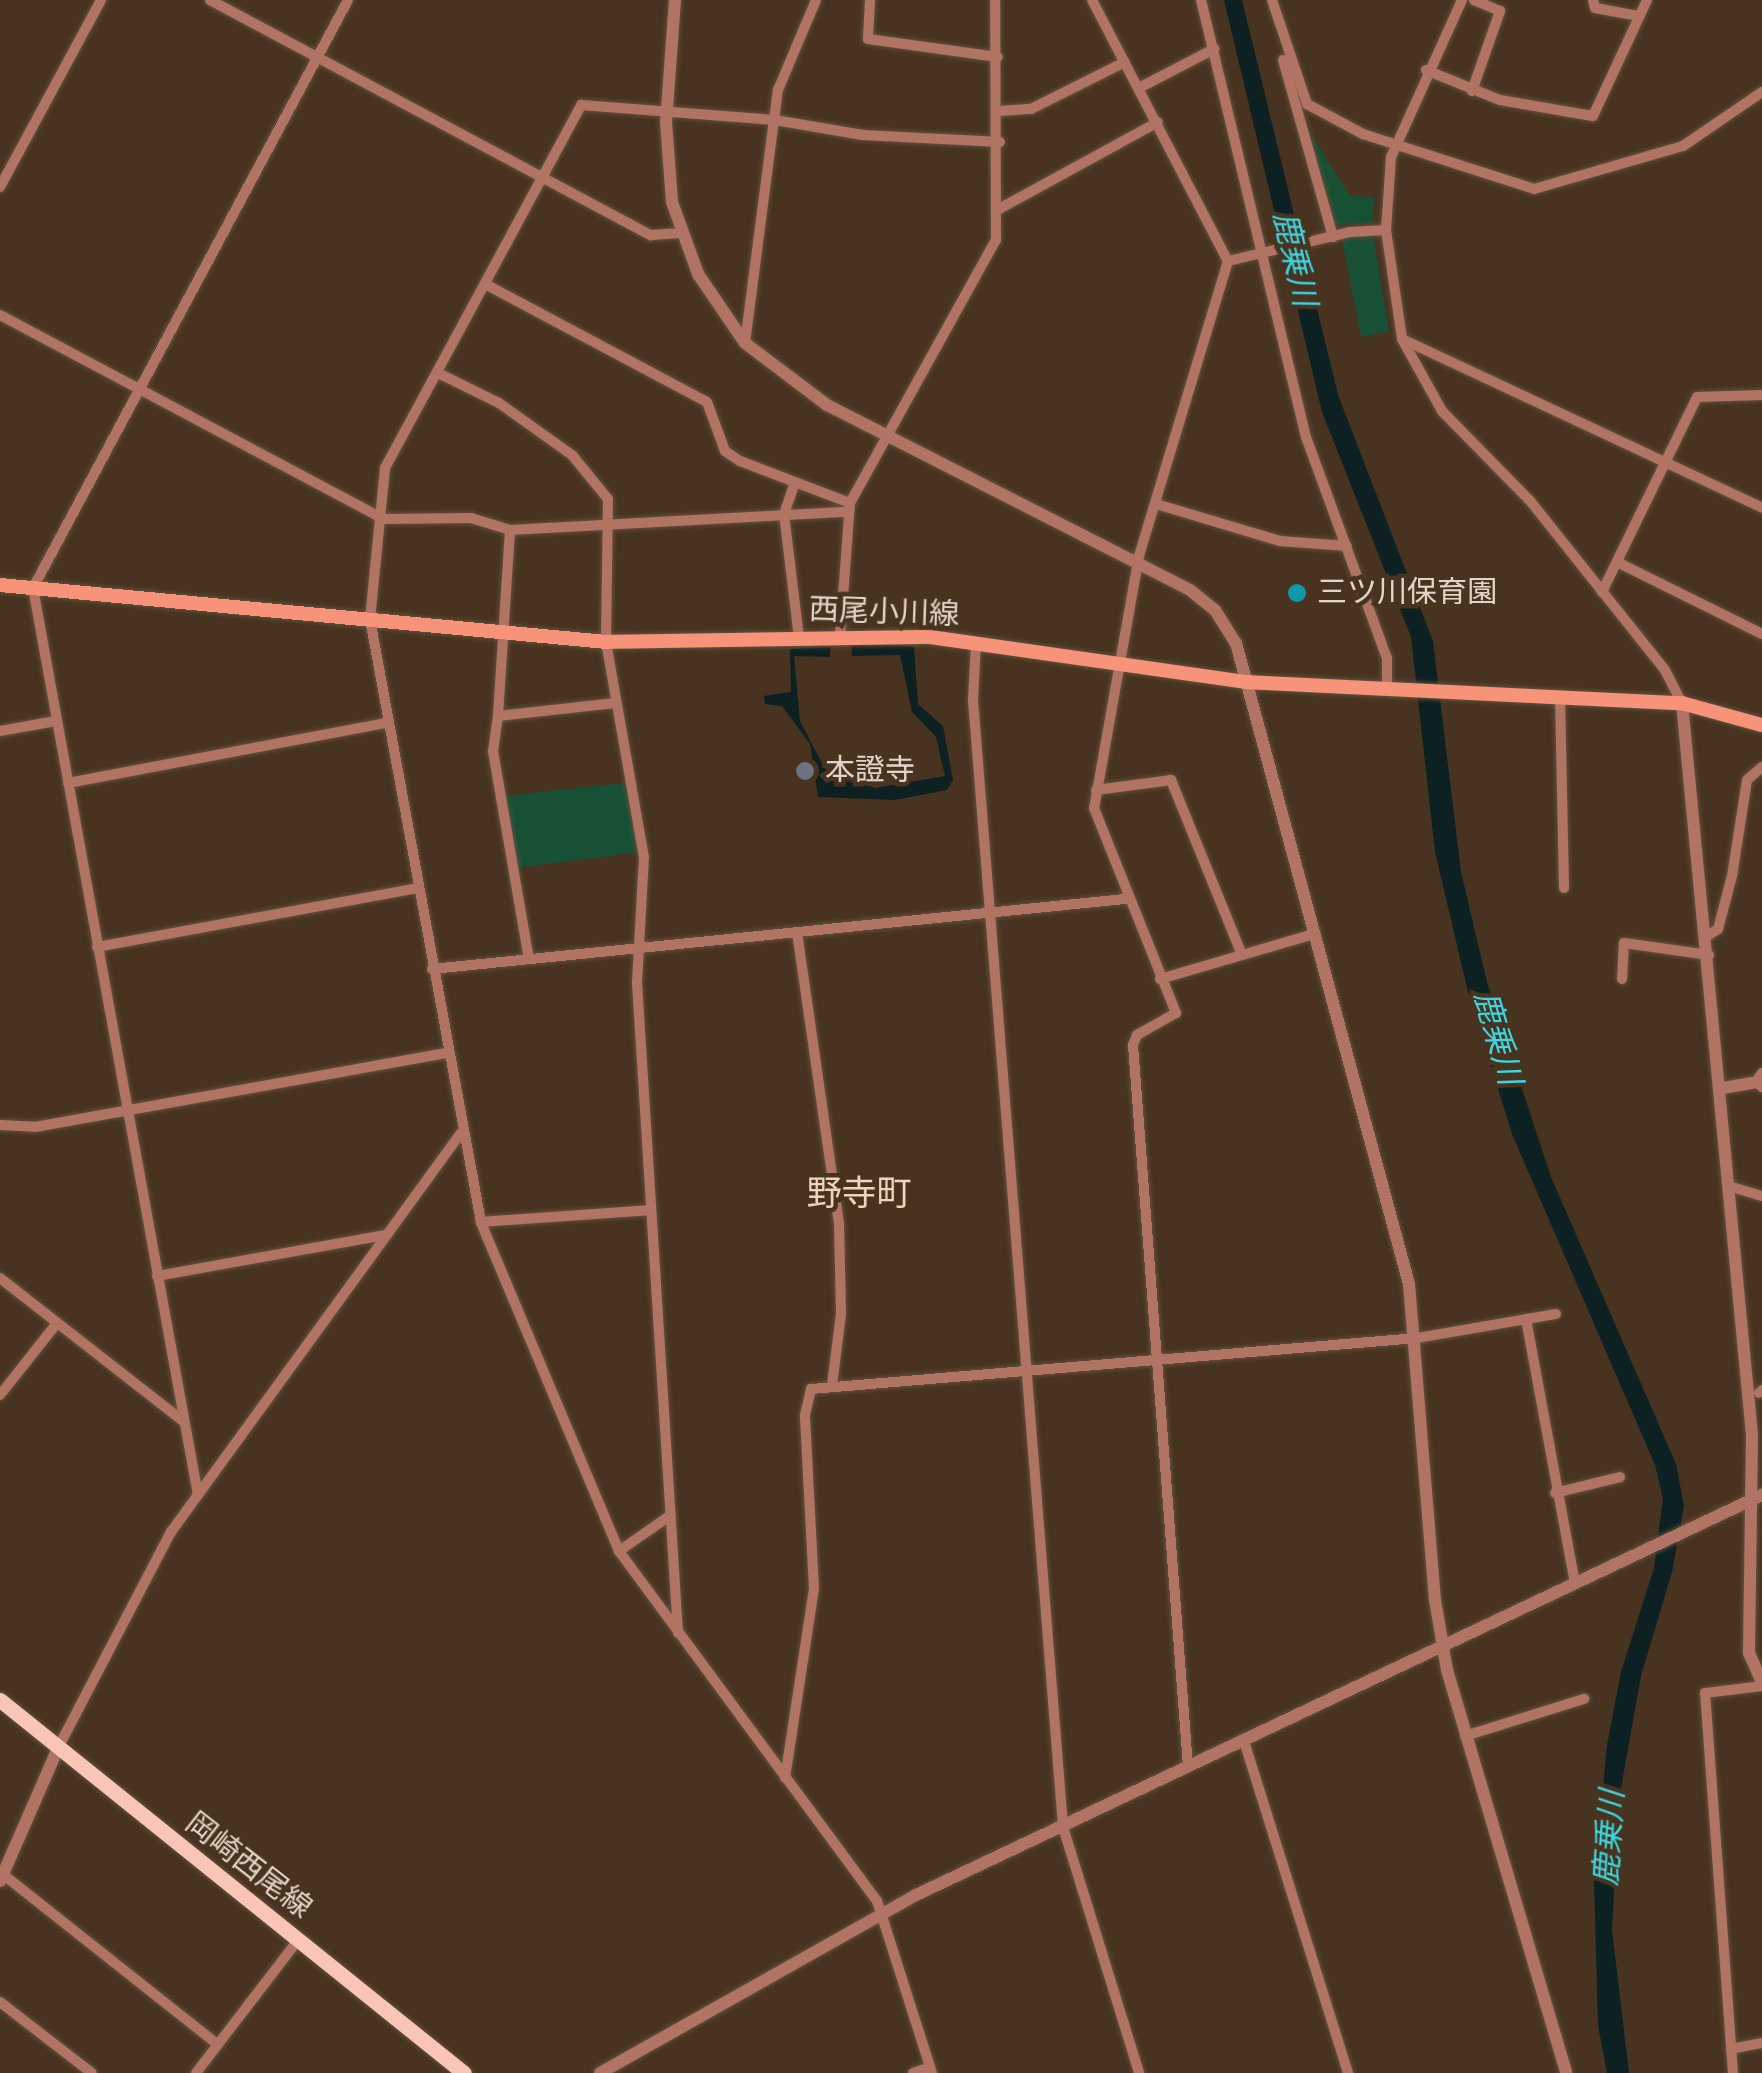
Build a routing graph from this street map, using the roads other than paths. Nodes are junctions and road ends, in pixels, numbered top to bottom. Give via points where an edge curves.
1 (101, 0) edge
2 (210, 0) edge
3 (348, 0) edge
4 (676, 0) edge
5 (816, 0) edge
6 (870, 0) edge
7 (995, 0) edge
8 (1092, 0) edge
9 (1201, 0) edge
10 (1272, 0) edge
11 (1462, 0) edge
12 (1474, 0) edge
13 (1593, 0) edge
14 (1647, 0) edge
15 (1639, 16) junction
16 (1278, 28) junction
17 (1214, 49) junction
18 (318, 57) junction
19 (998, 57) junction
20 (1125, 62) junction
21 (1426, 70) junction
22 (1140, 88) junction
23 (1472, 90) junction
24 (1762, 92) edge
25 (666, 109) junction
26 (1000, 111) junction
27 (775, 120) junction
28 (1158, 122) junction
29 (1000, 142) junction
30 (1394, 144) junction
31 (543, 177) junction
32 (0, 187) edge
33 (999, 209) junction
34 (1386, 230) junction
35 (681, 233) junction
36 (1328, 238) junction
37 (1261, 253) junction
38 (1228, 262) junction
39 (485, 284) junction
40 (0, 315) edge
41 (1402, 339) junction
42 (745, 343) junction
43 (438, 372) junction
44 (138, 389) junction
45 (1762, 395) edge
46 (888, 436) junction
47 (1666, 462) junction
48 (794, 485) junction
49 (1156, 504) junction
50 (849, 508) junction
51 (1762, 508) edge
52 (784, 514) junction
53 (379, 517) junction
54 (610, 524) junction
55 (510, 530) junction
56 (1347, 546) junction
57 (1617, 562) junction
58 (1138, 565) junction
59 (0, 585) edge
60 (32, 588) junction
61 (1602, 592) junction
62 (370, 620) junction
63 (502, 632) junction
64 (1762, 634) edge
65 (840, 636) junction
66 (799, 638) junction
67 (606, 642) junction
68 (976, 643) junction
69 (1119, 665) junction
70 (1247, 682) junction
71 (1391, 690) junction
72 (1560, 696) junction
73 (615, 703) junction
74 (1682, 703) junction
75 (498, 716) junction
76 (56, 721) junction
77 (386, 724) junction
78 (1762, 725) edge
79 (0, 731) edge
80 (1762, 767) edge
81 (68, 783) junction
82 (1096, 790) junction
83 (417, 888) junction
84 (1564, 888) dead end
85 (1125, 899) junction
86 (994, 913) junction
87 (797, 932) junction
88 (1314, 934) junction
89 (1707, 936) junction
90 (636, 946) junction
91 (98, 947) junction
92 (1242, 955) junction
93 (1709, 955) junction
94 (529, 959) junction
95 (432, 969) junction
96 (1160, 979) junction
97 (1622, 979) dead end
98 (446, 1054) junction
99 (1760, 1081) edge
100 (1724, 1088) junction
101 (127, 1112) junction
102 (0, 1125) edge
103 (461, 1133) junction
104 (1732, 1187) junction
105 (1762, 1196) edge
106 (652, 1210) junction
107 (481, 1222) junction
108 (386, 1235) junction
109 (157, 1276) junction
110 (0, 1278) edge
111 (1556, 1314) dead end
112 (1526, 1320) junction
113 (57, 1323) junction
114 (1417, 1338) junction
115 (1158, 1360) junction
116 (1031, 1370) junction
117 (832, 1385) junction
118 (1758, 1393) edge
119 (0, 1395) edge
120 (183, 1420) junction
121 (1620, 1477) dead end
122 (1555, 1493) junction
123 (198, 1495) junction
124 (1758, 1497) edge
125 (670, 1516) junction
126 (619, 1551) junction
127 (1575, 1584) junction
128 (678, 1634) junction
129 (1442, 1646) junction
130 (1762, 1684) edge
131 (1584, 1699) dead end
132 (0, 1700) edge
133 (1465, 1736) junction
134 (1244, 1741) junction
135 (59, 1746) junction
136 (1188, 1767) junction
137 (785, 1778) junction
138 (1063, 1826) junction
139 (1, 1876) edge
140 (882, 1913) junction
141 (298, 1940) junction
142 (0, 2002) edge
143 (1762, 2043) edge
144 (218, 2045) junction
145 (1731, 2049) junction
146 (931, 2070) edge
147 (92, 2073) edge
148 (196, 2073) edge
149 (464, 2073) edge
150 (600, 2073) edge
151 (913, 2073) edge
152 (1138, 2073) edge
153 (1348, 2073) edge
154 (1566, 2073) edge
155 (1733, 2073) edge

1 - 32 street
2 - 18 street
3 - 18 street
4 - 25 street
5 - 27 street via 778,90
6 - 19 street via 868,39
7 - 19 street
8 - 20 street
9 - 17 street
10 - 16 street
11 - 21 street
12 - 23 street via 1500,11
13 - 15 street via 1594,8
14 - 15 street
15 - 23 street via 1593,116 1564,116
16 - 30 street via 1307,104
16 - 36 street
17 - 22 street
17 - 37 street
18 - 31 street
18 - 44 street
19 - 26 street
20 - 22 street
20 - 26 street via 1031,108
21 - 23 street
21 - 30 street
22 - 28 street
24 - 30 street via 1683,146 1544,190
25 - 27 street
25 - 31 street via 581,105
25 - 35 street via 667,168
26 - 29 street
27 - 29 street via 863,135
27 - 42 street
28 - 33 street
28 - 38 street
29 - 33 street
30 - 34 street
31 - 35 street via 651,235
31 - 39 street
33 - 46 street via 993,252
34 - 36 street
34 - 41 street
35 - 42 street via 713,301
36 - 37 street
37 - 38 street
37 - 56 street via 1306,437
38 - 49 street
39 - 43 street
39 - 48 street via 707,402 725,450
40 - 44 street
41 - 47 street
41 - 61 street via 1442,410 1532,502
42 - 46 street via 800,389
43 - 53 street via 386,468
43 - 54 street via 499,403 572,455 608,499
44 - 53 street
44 - 60 street
45 - 47 street via 1699,394
46 - 50 street
46 - 58 street
47 - 51 street
47 - 57 street
48 - 50 street
48 - 52 street
49 - 56 street via 1280,541
49 - 58 street
50 - 52 street
50 - 65 street
52 - 54 street
52 - 66 street
53 - 55 street via 471,518
53 - 62 street
54 - 55 street
54 - 67 street
55 - 63 street
56 - 71 street via 1387,658
57 - 61 street
57 - 64 street
58 - 69 street
58 - 70 street via 1179,583 1215,610 1236,643
59 - 60 main road, 西尾小川線
60 - 62 main road, 西尾小川線
60 - 76 street
61 - 74 street via 1665,670
62 - 63 main road, 西尾小川線
62 - 77 street
63 - 67 main road, 西尾小川線
63 - 75 street
65 - 66 main road, 西尾小川線
65 - 68 main road, 西尾小川線
66 - 67 main road, 西尾小川線
67 - 73 street
68 - 69 main road, 西尾小川線
68 - 86 street via 973,700
69 - 70 main road, 西尾小川線
69 - 82 street
70 - 71 main road, 西尾小川線
70 - 88 street
71 - 72 main road, 西尾小川線
72 - 74 main road, 西尾小川線
72 - 84 street
73 - 75 street
73 - 90 street via 644,856
74 - 78 main road, 西尾小川線
74 - 89 street
75 - 94 street via 493,751
76 - 79 street
76 - 81 street
77 - 81 street
77 - 83 street
80 - 89 street via 1747,780 1732,876 1718,928
81 - 91 street
82 - 85 street via 1095,812
82 - 92 street via 1171,780
83 - 91 street
83 - 95 street
85 - 86 street
85 - 96 street
86 - 87 street
86 - 116 street
87 - 90 street
87 - 117 street via 839,1224 841,1314
88 - 92 street
88 - 114 street via 1402,1254
89 - 93 street
90 - 94 street
90 - 106 street
91 - 101 street
92 - 96 street
93 - 97 street via 1624,942
93 - 100 street
94 - 95 street
95 - 98 street
96 - 115 street via 1175,1017 1138,1035 1133,1045
98 - 101 street
98 - 103 street
99 - 100 street
100 - 104 street
101 - 102 street via 28,1128
101 - 109 street
103 - 107 street
103 - 108 street
104 - 105 street
104 - 118 street
106 - 107 street
106 - 125 street
107 - 126 street
108 - 109 street
108 - 123 street
109 - 120 street
110 - 113 street
111 - 112 street
112 - 114 street
112 - 122 street
113 - 119 street
113 - 120 street
114 - 115 street
114 - 129 street
115 - 116 street
115 - 136 street
116 - 117 street
116 - 138 street
117 - 137 street via 805,1396 814,1588
118 - 124 street
120 - 123 street
121 - 122 street
122 - 127 street
123 - 135 street via 162,1547
124 - 127 street
124 - 130 street via 1749,1653
125 - 126 street
125 - 128 street
126 - 128 street
127 - 129 street
128 - 137 street
129 - 133 street
129 - 134 street
130 - 145 street via 1706,1693
131 - 133 street
132 - 135 main road, 岡崎西尾線
133 - 154 street
134 - 136 street
134 - 153 street
135 - 139 street
135 - 141 main road, 岡崎西尾線
136 - 138 street
137 - 140 street
138 - 140 street
138 - 152 street
139 - 144 street
140 - 146 street
140 - 150 street
141 - 144 street
141 - 149 main road, 岡崎西尾線
142 - 147 street
143 - 145 street
144 - 148 street
145 - 155 street
146 - 151 street

